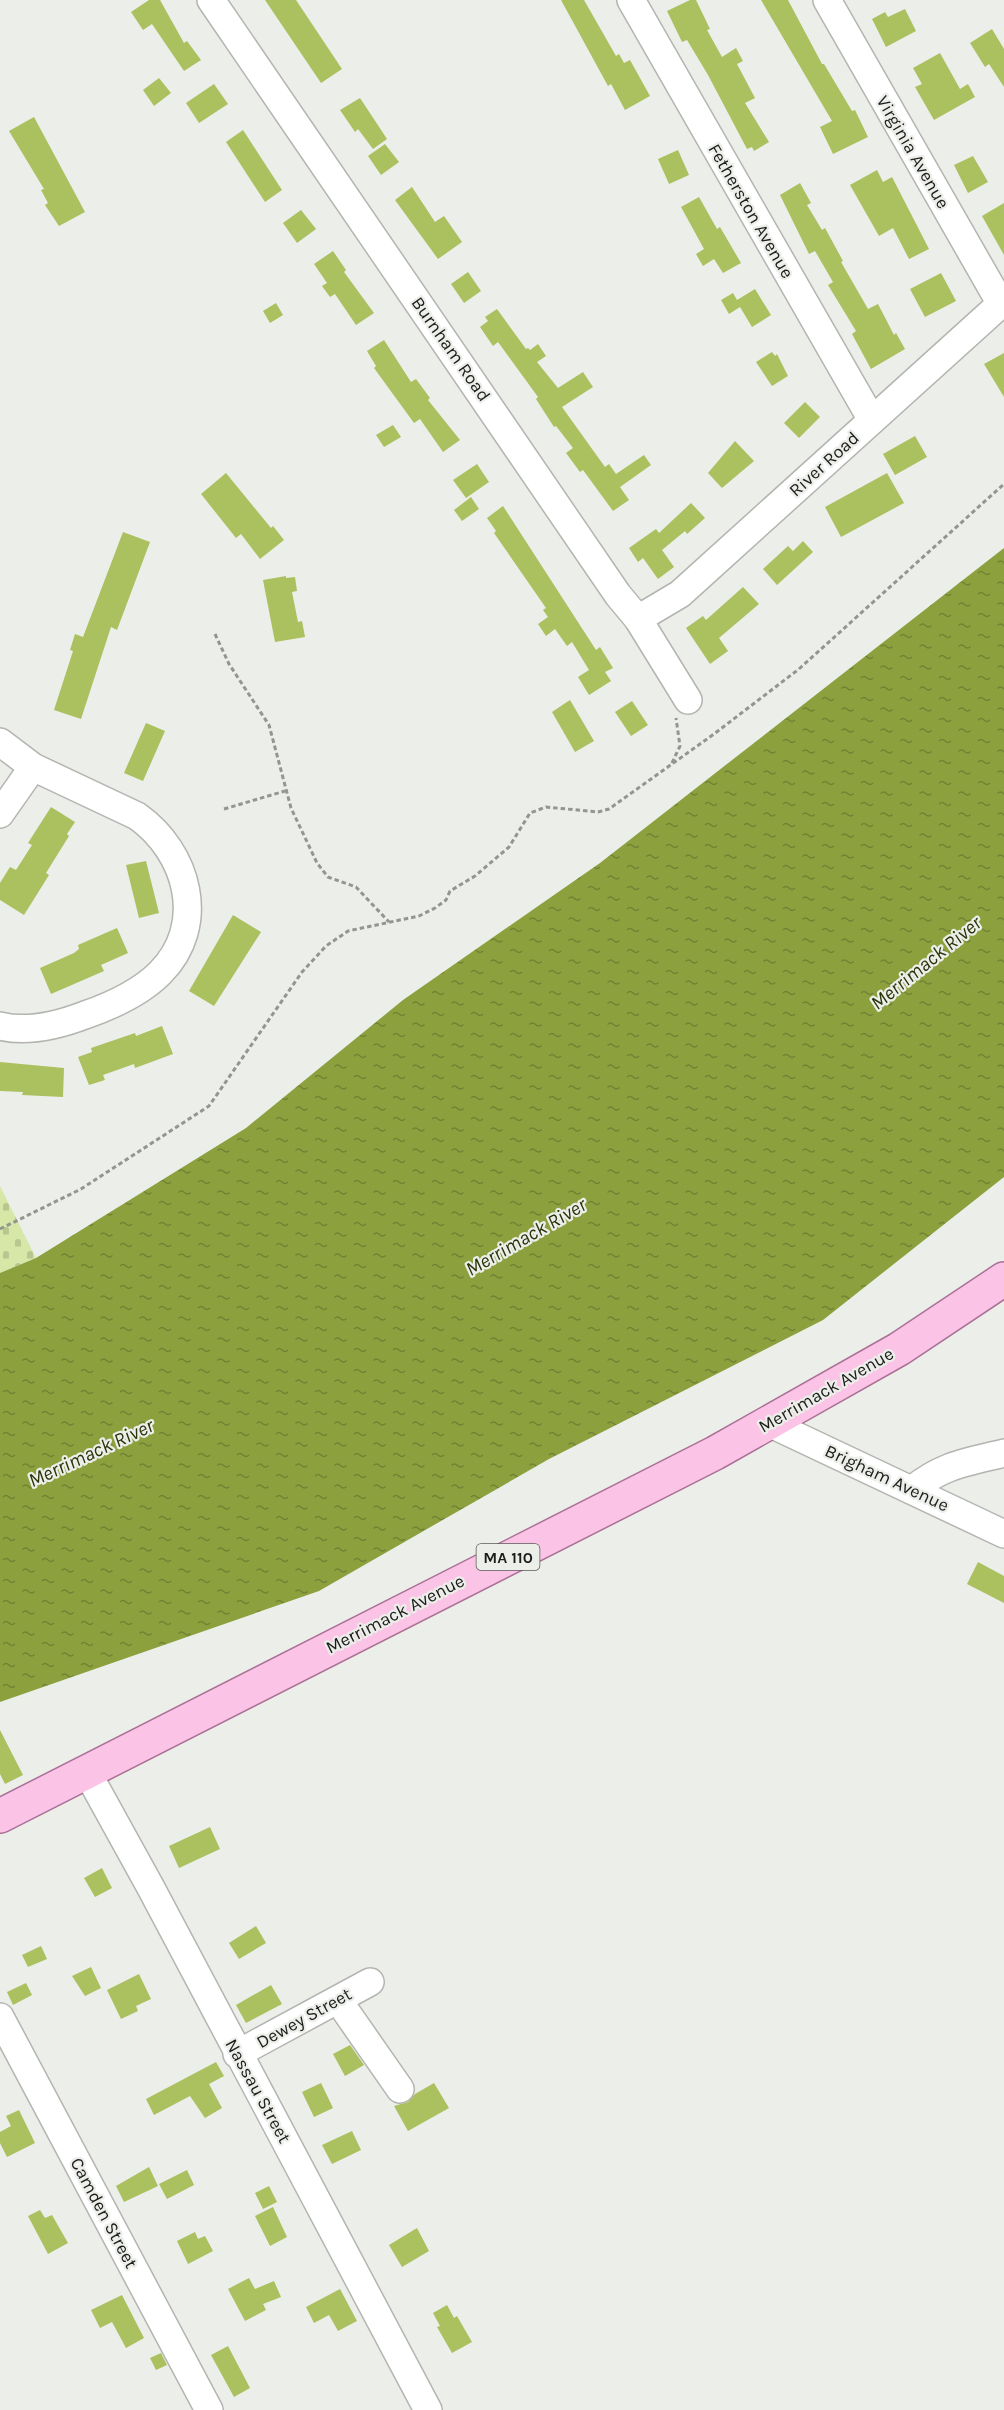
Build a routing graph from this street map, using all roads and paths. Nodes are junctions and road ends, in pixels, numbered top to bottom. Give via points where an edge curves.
1 (211, 0) edge
2 (631, 0) edge
3 (827, 0) edge
4 (1003, 303) edge
5 (872, 420) junction
6 (1004, 484) edge
7 (638, 618) junction
8 (215, 634) dead end
9 (688, 700) joint
10 (0, 742) edge
11 (669, 766) junction
12 (33, 767) junction
13 (285, 791) junction
14 (224, 810) dead end
15 (0, 814) edge
16 (390, 922) junction
17 (0, 1026) edge
18 (0, 1229) edge
19 (1004, 1279) edge
20 (769, 1423) junction
21 (1004, 1453) edge
22 (912, 1490) junction
23 (1004, 1534) edge
24 (87, 1772) junction
25 (0, 1816) edge
26 (370, 1982) dead end
27 (338, 2000) junction
28 (0, 2017) edge
29 (237, 2054) junction
30 (400, 2089) dead end
31 (209, 2410) edge
32 (428, 2410) edge

1 - 7 street, Burnham Road via 618,595
2 - 5 street, Fetherston Avenue
3 - 4 street, Virginia Avenue
4 - 5 street, River Road
5 - 7 street, River Road via 680,594
6 - 11 path via 799,669
7 - 9 street, Burnham Road
8 - 13 path via 229,664 269,725
9 - 11 path via 677,711 680,746
10 - 12 street
11 - 16 path via 598,812 546,807 530,813 509,848 450,891 446,900 418,916
12 - 15 street
12 - 17 street via 151,826 179,864 188,903 186,920 174,957 143,987 67,1022 44,1027
13 - 14 path
13 - 16 path via 303,837 323,872 333,881 356,887
16 - 18 path via 348,931 326,946 302,972 209,1106 81,1188
19 - 20 main road, Merrimack Avenue / MA 110 via 899,1349
20 - 22 street, Brigham Avenue
20 - 24 main road, Merrimack Avenue / MA 110
21 - 22 street via 932,1473
22 - 23 street, Brigham Avenue
24 - 25 main road, Merrimack Avenue / MA 110
24 - 29 street, Nassau Street
26 - 27 street, Dewey Street
27 - 29 street, Dewey Street
27 - 30 street
28 - 31 street, Camden Street
29 - 32 street, Nassau Street

